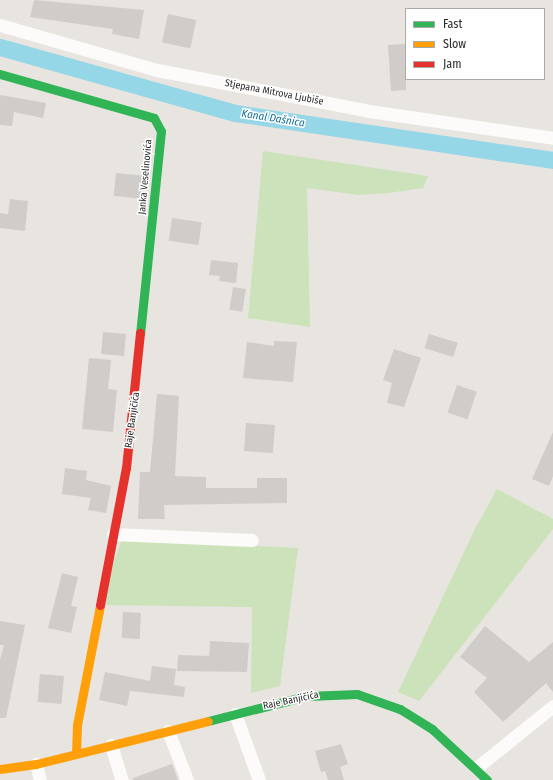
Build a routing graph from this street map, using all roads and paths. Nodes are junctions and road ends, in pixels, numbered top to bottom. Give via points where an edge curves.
1 (0, 25) edge
2 (0, 74) edge
3 (553, 138) edge
4 (143, 328) joint
5 (113, 534) junction
6 (252, 540) dead end
7 (553, 706) edge
8 (235, 714) junction
9 (168, 731) junction
10 (110, 745) junction
11 (76, 754) junction
12 (36, 764) junction
13 (476, 768) junction
14 (0, 769) edge
15 (40, 780) edge
16 (122, 780) edge
17 (187, 780) edge
18 (259, 780) edge
19 (487, 780) edge

1 - 3 street, Stjepana Mitrova Ljubiše via 157,70 369,111
2 - 4 street, Janka Veselinovića via 154,118 159,123 161,131
4 - 5 street, Raje Banjičića via 126,468
5 - 6 street
5 - 11 street, Raje Banjičića via 77,725
7 - 13 street
8 - 9 street, Raje Banjičića
8 - 13 street, Raje Banjičića via 307,696 357,694 400,709 432,729
8 - 18 street
9 - 10 street, Raje Banjičića
9 - 17 street
10 - 11 street, Raje Banjičića
10 - 16 street
11 - 12 street, Raje Banjičića
12 - 14 street, Raje Banjičića
12 - 15 street
13 - 19 street, Raje Banjičića

